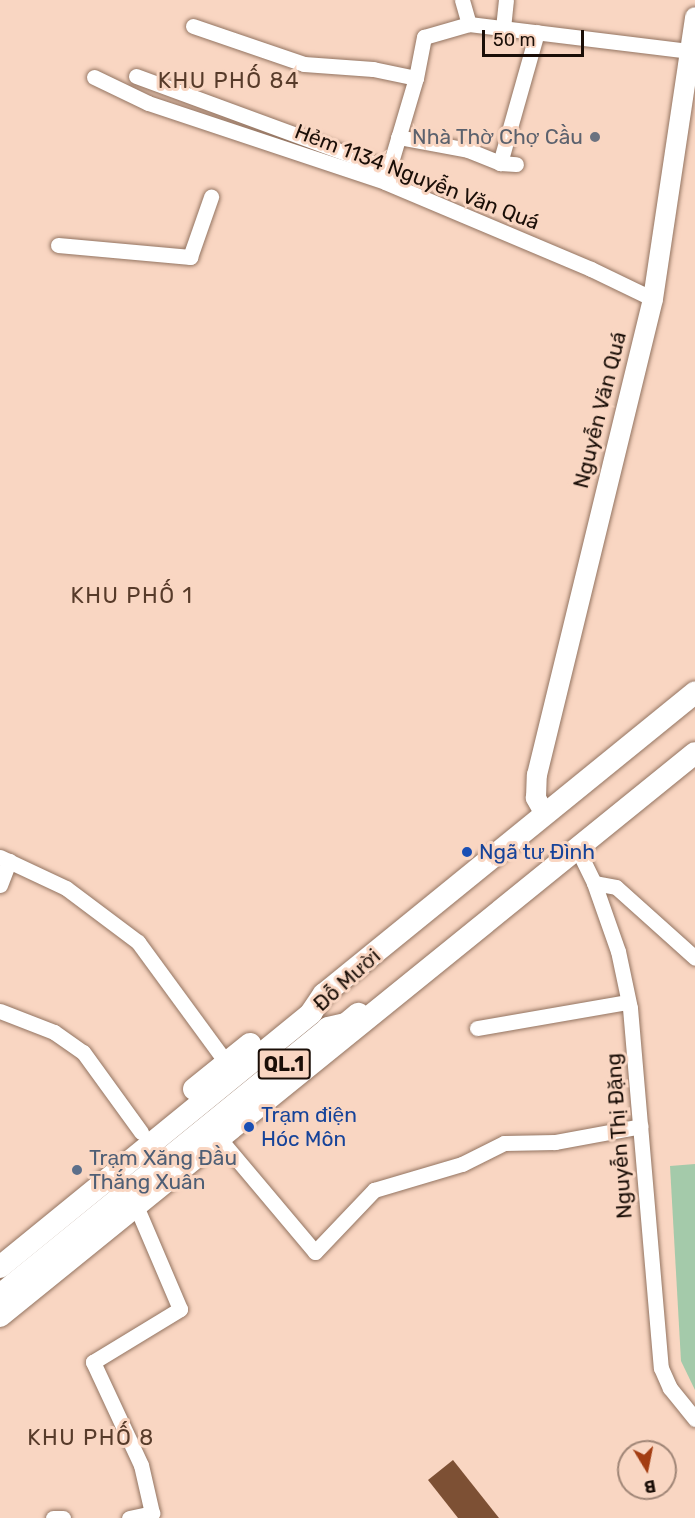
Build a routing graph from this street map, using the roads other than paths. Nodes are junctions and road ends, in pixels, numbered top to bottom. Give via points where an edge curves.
1 (462, 0) edge
2 (506, 0) edge
3 (695, 17) edge
4 (469, 24) junction
5 (193, 26) dead end
6 (503, 28) junction
7 (537, 32) junction
8 (690, 51) junction
9 (136, 76) dead end
10 (94, 77) dead end
11 (416, 78) junction
12 (398, 137) junction
13 (387, 176) junction
14 (211, 197) dead end
15 (58, 245) dead end
16 (653, 299) junction
17 (695, 684) edge
18 (695, 693) edge
19 (695, 742) edge
20 (695, 753) edge
21 (544, 812) junction
22 (574, 844) junction
23 (5, 859) edge
24 (594, 883) junction
25 (0, 885) edge
26 (695, 958) edge
27 (628, 1002) junction
28 (0, 1011) edge
29 (477, 1028) dead end
30 (231, 1069) junction
31 (642, 1126) junction
32 (141, 1132) junction
33 (219, 1138) junction
34 (136, 1206) junction
35 (0, 1247) edge
36 (0, 1267) edge
37 (0, 1295) edge
38 (0, 1316) edge
39 (695, 1419) edge
40 (53, 1518) edge
41 (63, 1518) edge
42 (129, 1518) edge

1 - 4 street
2 - 6 street
3 - 8 main road, Nguyễn Văn Quá
4 - 6 street
4 - 11 street via 423,37
5 - 11 street via 304,64 373,69
6 - 7 street
7 - 8 street
7 - 12 street via 508,164 468,150
8 - 16 main road, Nguyễn Văn Quá
9 - 13 street
10 - 13 street, Hẻm 1134 Nguyễn Văn Quá via 148,103
11 - 12 street
12 - 13 street
13 - 16 street, Hẻm 1134 Nguyễn Văn Quá
14 - 15 street via 190,257
16 - 21 main road, Nguyễn Văn Quá via 542,752 535,789
17 - 21 highway, Đỗ Mười / QL.1
18 - 21 highway, Đỗ Mười / QL.1
19 - 22 highway, Đỗ Mười / QL.1
20 - 22 highway, Đỗ Mười / QL.1
21 - 30 highway, Đỗ Mười / QL.1 via 324,994 311,1013
22 - 24 street, Nguyễn Thị Đặng
22 - 33 highway, Đỗ Mười / QL.1
22 - 37 highway, Đỗ Mười / QL.1 via 346,1024 328,1028
23 - 25 street
23 - 30 street via 66,888 138,942
24 - 26 street via 616,887
24 - 27 street, Nguyễn Thị Đặng via 618,951
27 - 29 street
27 - 31 street, Nguyễn Thị Đặng
28 - 32 street via 54,1032 83,1053
30 - 32 highway, Đỗ Mười / QL.1
30 - 36 highway, Đỗ Mười / QL.1
31 - 33 street via 555,1142 504,1143 462,1164 374,1190 315,1252
31 - 39 street, Nguyễn Thị Đặng via 661,1368 670,1389
32 - 35 highway, Đỗ Mười / QL.1
33 - 34 highway, Đỗ Mười / QL.1
34 - 38 highway, Đỗ Mười / QL.1
34 - 42 street via 180,1309 93,1362 123,1421 146,1484 152,1513
40 - 41 street

